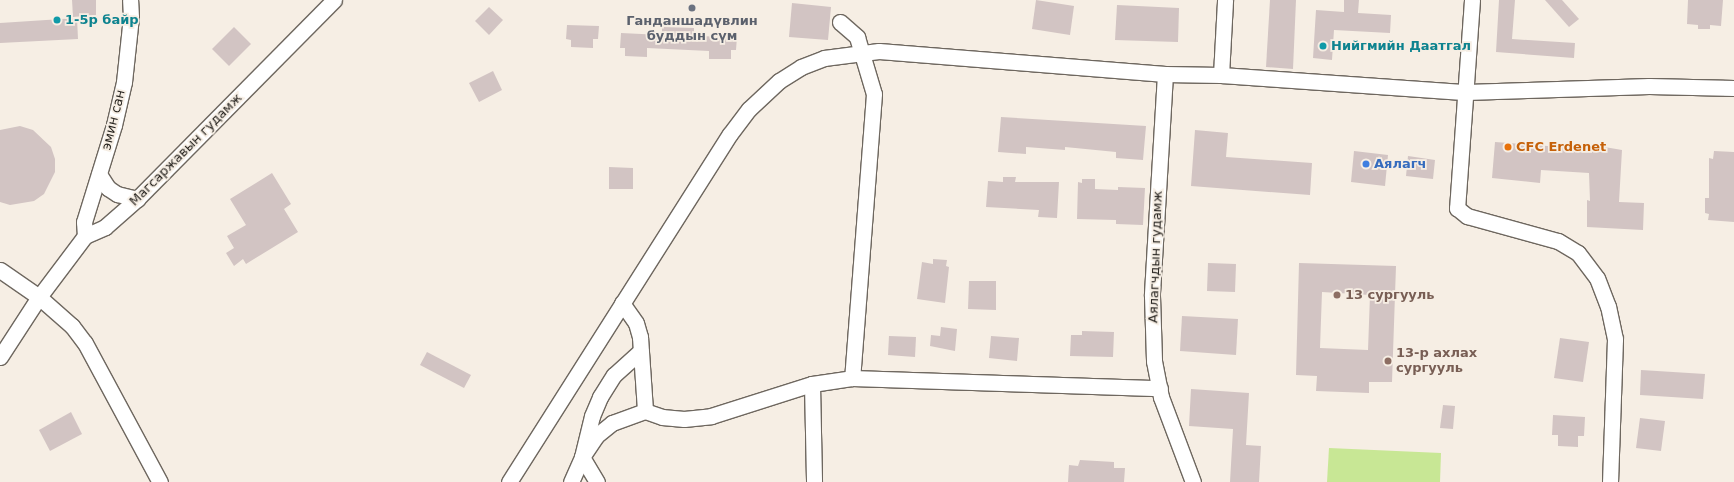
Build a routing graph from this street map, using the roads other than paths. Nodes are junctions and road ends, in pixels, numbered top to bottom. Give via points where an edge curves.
1 (130, 0) edge
2 (334, 0) edge
3 (1225, 0) edge
4 (1472, 0) edge
5 (840, 22) dead end
6 (863, 52) junction
7 (1165, 74) junction
8 (1221, 75) junction
9 (1734, 88) edge
10 (1466, 92) junction
11 (99, 174) junction
12 (137, 199) junction
13 (85, 236) junction
14 (0, 270) edge
15 (39, 297) junction
16 (622, 303) junction
17 (641, 351) junction
18 (0, 357) edge
19 (852, 378) junction
20 (812, 384) junction
21 (1160, 388) junction
22 (645, 411) junction
23 (582, 457) junction
24 (160, 482) edge
25 (509, 482) edge
26 (571, 482) edge
27 (596, 482) edge
28 (814, 482) edge
29 (1193, 482) edge
30 (1610, 482) edge

1 - 11 street, эмин сан via 131,17 124,82
2 - 12 street, Магсаржавын гудамж
3 - 8 street
4 - 10 street
5 - 6 street via 857,37
6 - 7 street via 958,56
6 - 16 street via 824,58 802,68 779,81 749,109 720,147
6 - 19 street via 872,84 874,111
7 - 8 street
7 - 21 street, Аялагчдын гудамж via 1152,296 1154,361
8 - 10 street
9 - 10 street via 1650,86
10 - 30 street via 1457,208 1467,216 1558,241 1570,247 1592,268 1608,306 1615,338
11 - 12 street via 108,188 117,194
11 - 13 street, эмин сан via 84,222
12 - 13 street, Магсаржавын гудамж via 105,227
13 - 15 street, Магсаржавын гудамж
14 - 15 street
15 - 18 street, Магсаржавын гудамж
15 - 24 street via 72,326 85,343
16 - 17 street via 636,322
16 - 25 street
17 - 22 street
17 - 23 street via 614,375 600,397
19 - 20 street
19 - 21 street
20 - 22 street via 711,416 684,419 662,417
20 - 28 street
21 - 29 street, Аялагчдын гудамж
22 - 23 street via 612,423 596,436
23 - 26 street
23 - 27 street

